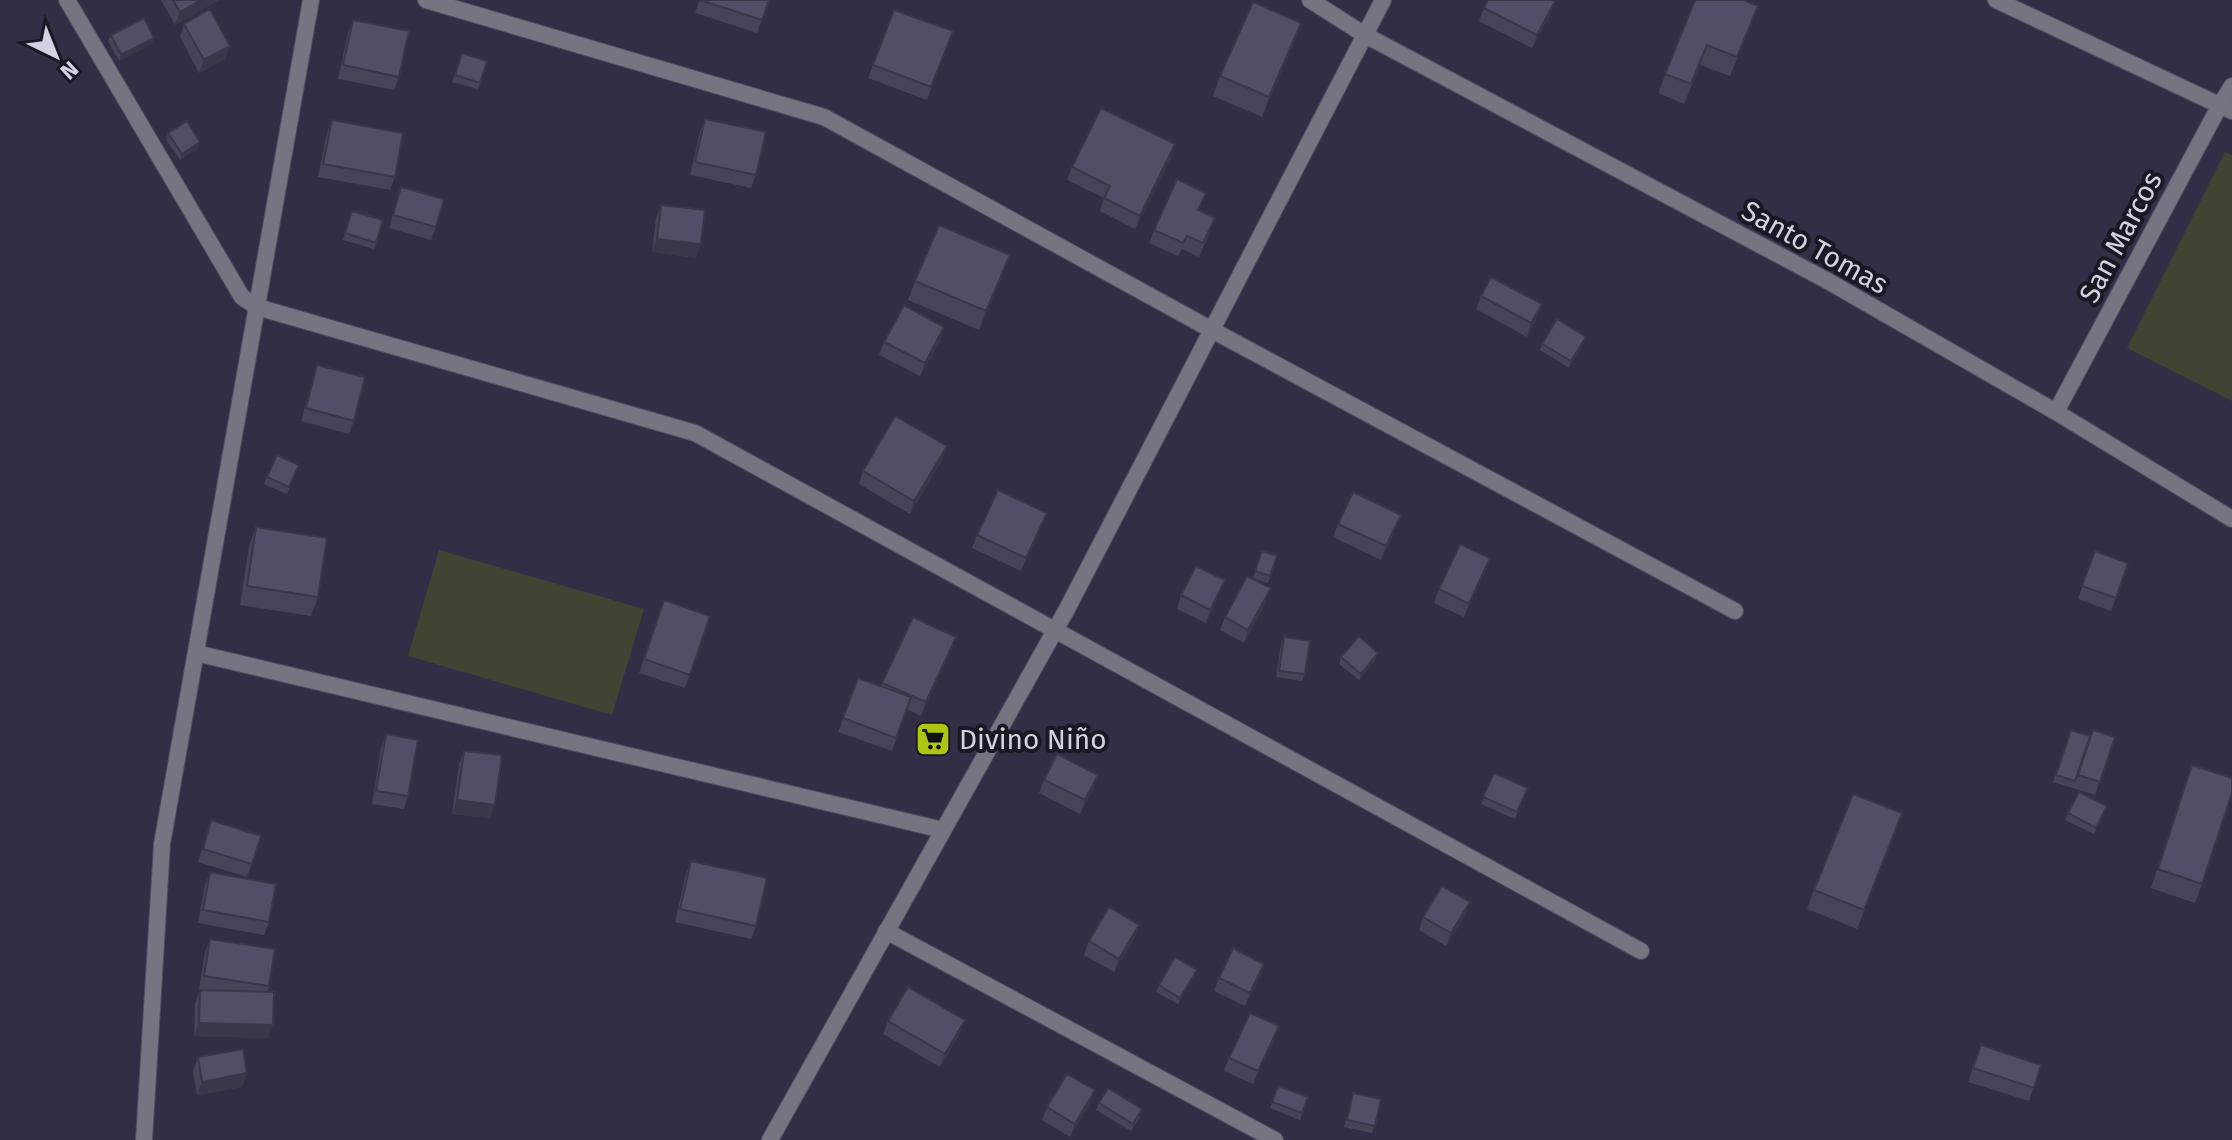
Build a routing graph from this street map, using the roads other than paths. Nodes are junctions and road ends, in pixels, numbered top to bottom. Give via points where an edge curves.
1 (67, 0) edge
2 (311, 0) edge
3 (426, 0) edge
4 (1310, 0) edge
5 (1383, 0) edge
6 (1996, 0) edge
7 (1365, 35) junction
8 (2232, 86) edge
9 (2226, 108) edge
10 (257, 307) junction
11 (1212, 330) junction
12 (2056, 412) junction
13 (2232, 519) edge
14 (1735, 611) dead end
15 (1055, 630) junction
16 (196, 653) junction
17 (943, 830) junction
18 (886, 931) junction
19 (1641, 951) dead end
20 (144, 1140) edge
21 (770, 1140) edge
22 (1275, 1140) edge

1 - 10 street via 242,297
2 - 10 street
3 - 11 street via 824,117
4 - 7 street, Santo Tomas
5 - 7 street
6 - 9 street
7 - 11 street
7 - 12 street, Santo Tomas via 1826,280
8 - 9 street, San Marcos
9 - 12 street, San Marcos
10 - 15 street via 695,433
10 - 16 street
11 - 14 street
11 - 15 street
12 - 13 street, Santo Tomas
15 - 17 street
15 - 19 street
16 - 17 street
16 - 20 street via 162,844
17 - 18 street
18 - 21 street
18 - 22 street

